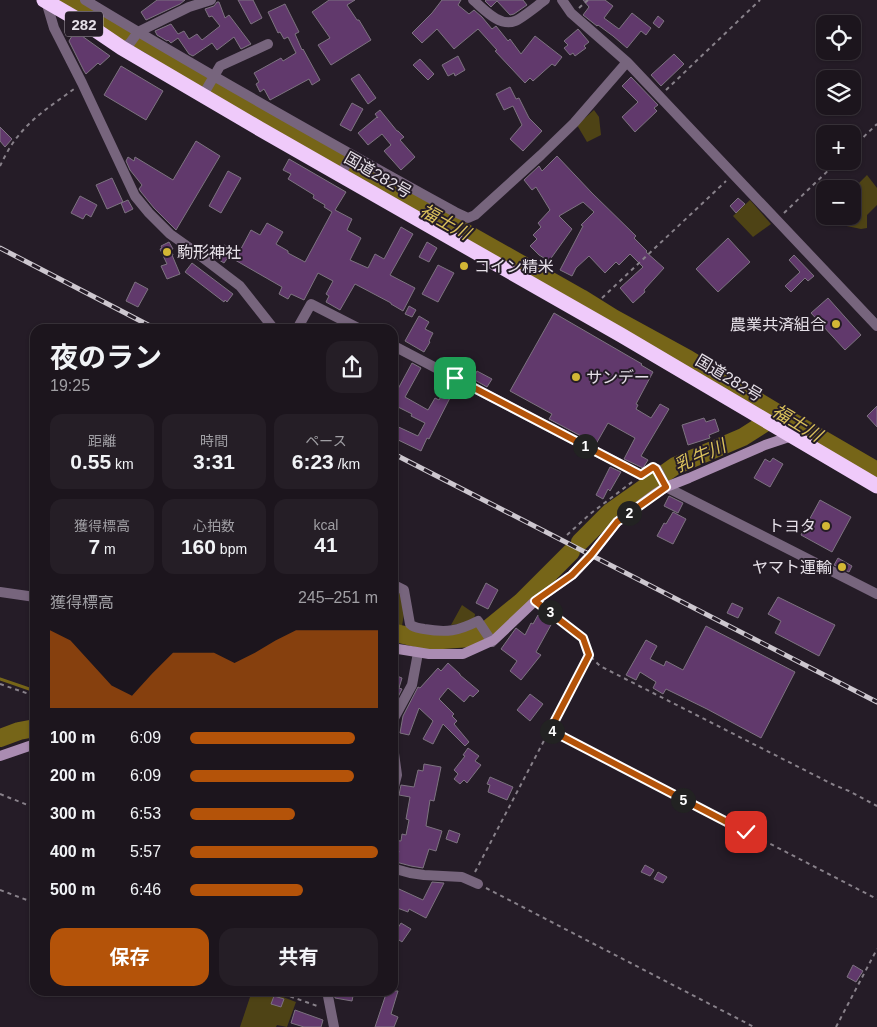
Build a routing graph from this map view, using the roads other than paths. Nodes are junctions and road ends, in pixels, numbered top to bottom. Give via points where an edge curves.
1 (85, 0) edge
2 (211, 0) edge
3 (473, 0) edge
4 (545, 0) edge
5 (562, 0) edge
6 (45, 1) edge
7 (138, 32) junction
8 (268, 44) dead end
9 (126, 45) junction
10 (627, 62) junction
11 (214, 76) junction
12 (203, 95) junction
13 (351, 155) junction
14 (341, 174) junction
15 (270, 324) edge
16 (300, 324) edge
17 (350, 324) edge
18 (877, 326) edge
19 (398, 348) edge
20 (787, 433) junction
21 (656, 469) dead end
22 (641, 475) road end
23 (665, 485) junction
24 (877, 486) edge
25 (398, 587) edge
26 (0, 592) edge
27 (877, 594) edge
28 (30, 596) edge
29 (491, 641) junction
30 (398, 649) edge
31 (418, 653) junction
32 (398, 711) edge
33 (30, 746) edge
34 (0, 756) edge
35 (398, 870) edge
36 (475, 882) road end
37 (328, 996) edge
38 (334, 1027) edge

1 - 7 street
2 - 7 street via 189,6
3 - 4 street via 503,22 515,21
5 - 10 street via 571,13
6 - 9 highway, 国道282号 / 282
6 - 15 street via 54,28 135,196 170,234 240,286
7 - 9 street
7 - 11 street
8 - 11 street via 220,66
9 - 12 highway, 国道282号 / 282
10 - 13 street via 574,123 468,218
10 - 18 street
11 - 12 street
11 - 13 street
12 - 14 highway, 国道282号 / 282
13 - 14 street
14 - 20 highway, 国道282号 / 282
16 - 17 street via 311,304
19 - 22 street
20 - 23 street
20 - 24 highway, 国道282号 / 282
21 - 23 street
23 - 27 street
23 - 29 street via 617,522 572,575 535,601
25 - 29 street via 404,590 413,626 451,631 478,621
26 - 28 street
29 - 31 street via 463,654
30 - 31 street
31 - 32 street via 412,685
33 - 34 street
35 - 36 street via 462,877
37 - 38 street

